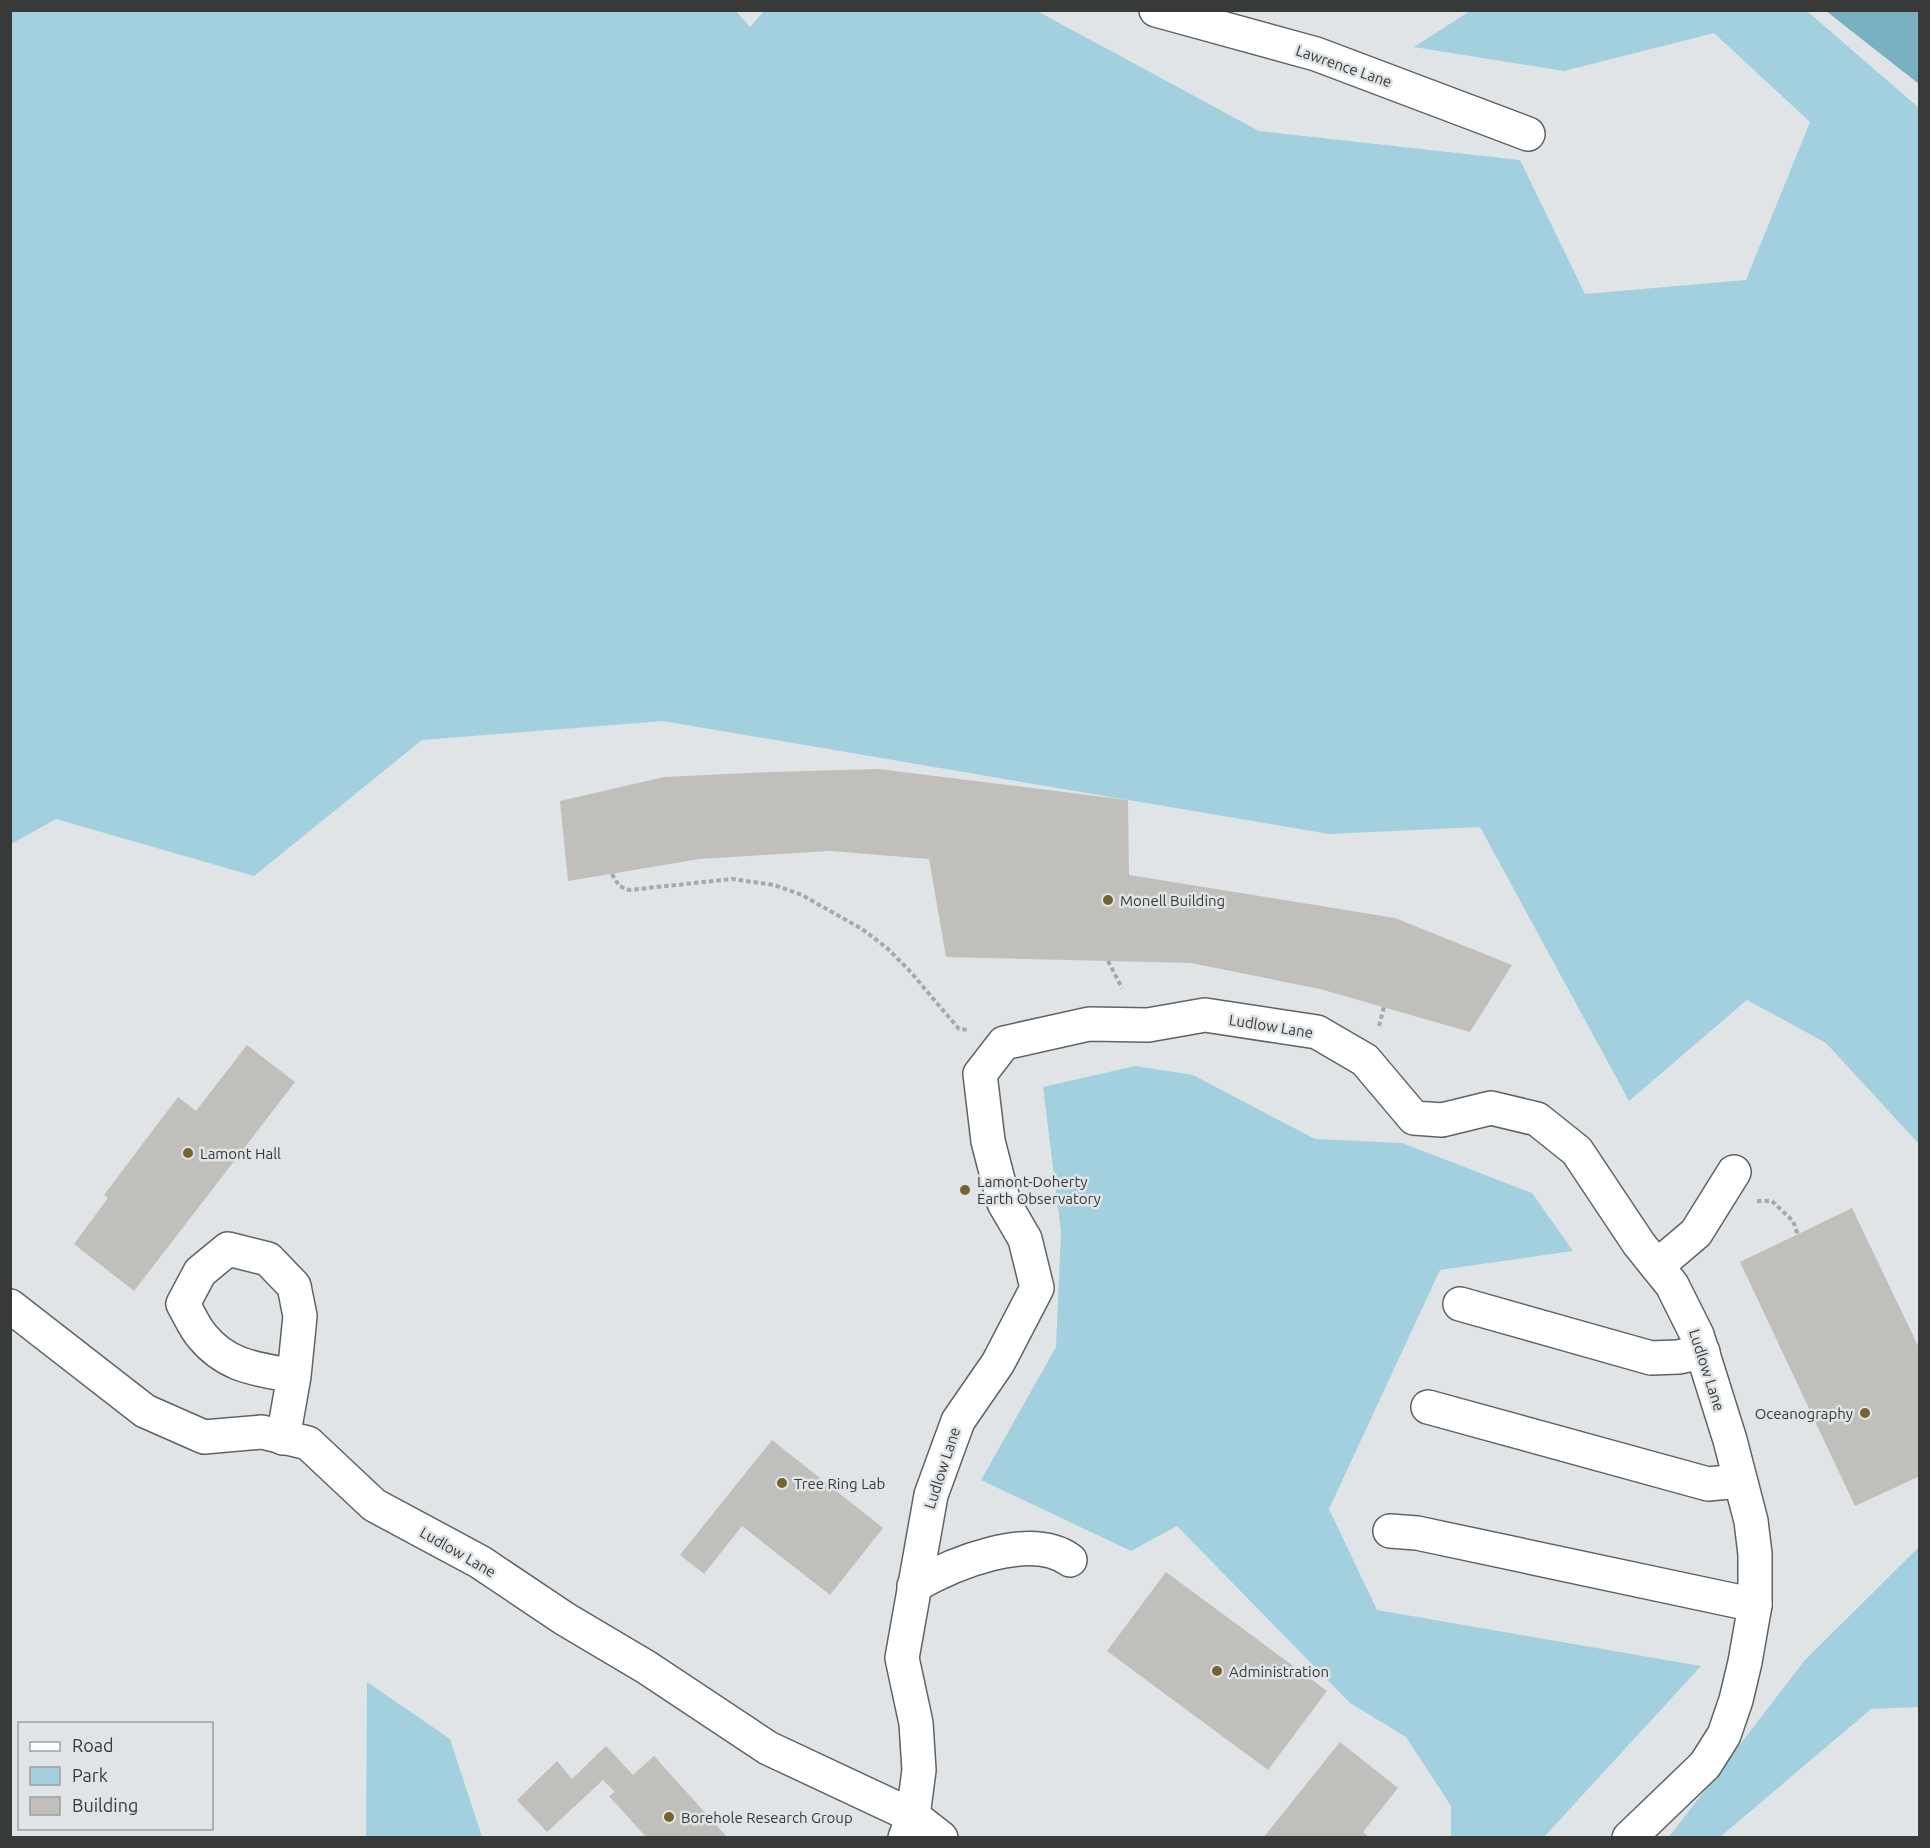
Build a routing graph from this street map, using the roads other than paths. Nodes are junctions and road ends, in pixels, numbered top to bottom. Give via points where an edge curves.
1 (1156, 10) edge
2 (1528, 134) dead end
3 (1734, 1173) dead end
4 (1657, 1266) junction
5 (1460, 1304) dead end
6 (10, 1306) edge
7 (1703, 1352) junction
8 (294, 1376) dead end
9 (1428, 1407) dead end
10 (283, 1438) junction
11 (1740, 1481) junction
12 (1390, 1531) dead end
13 (1070, 1560) dead end
14 (914, 1586) junction
15 (1755, 1605) junction
16 (909, 1827) edge
17 (941, 1838) edge
18 (1629, 1838) edge

1 - 2 street, Lawrence Lane via 1317,54
3 - 4 street via 1696,1233
4 - 7 street, Ludlow Lane via 1672,1285
4 - 14 street, Ludlow Lane via 1577,1151 1537,1119 1491,1108 1442,1120 1414,1118 1365,1060 1317,1032 1205,1015 1148,1025 1089,1024 1004,1043 980,1074 988,1140 1004,1203 1025,1239 1037,1288 998,1363 958,1421 930,1495
5 - 7 street via 1651,1358
6 - 10 street, Ludlow Lane via 145,1411 204,1437 262,1432
7 - 11 street, Ludlow Lane
8 - 10 street
9 - 11 street via 1708,1484
10 - 16 street, Ludlow Lane via 308,1443 374,1505 480,1562 768,1748
11 - 15 street, Ludlow Lane via 1755,1554
12 - 15 street via 1418,1533
13 - 14 street via 1061,1553 1016,1550 964,1562
14 - 16 street, Ludlow Lane via 902,1658 916,1724 919,1770
15 - 18 street, Ludlow Lane via 1736,1700 1724,1735 1705,1765
16 - 17 street, Ludlow Lane

